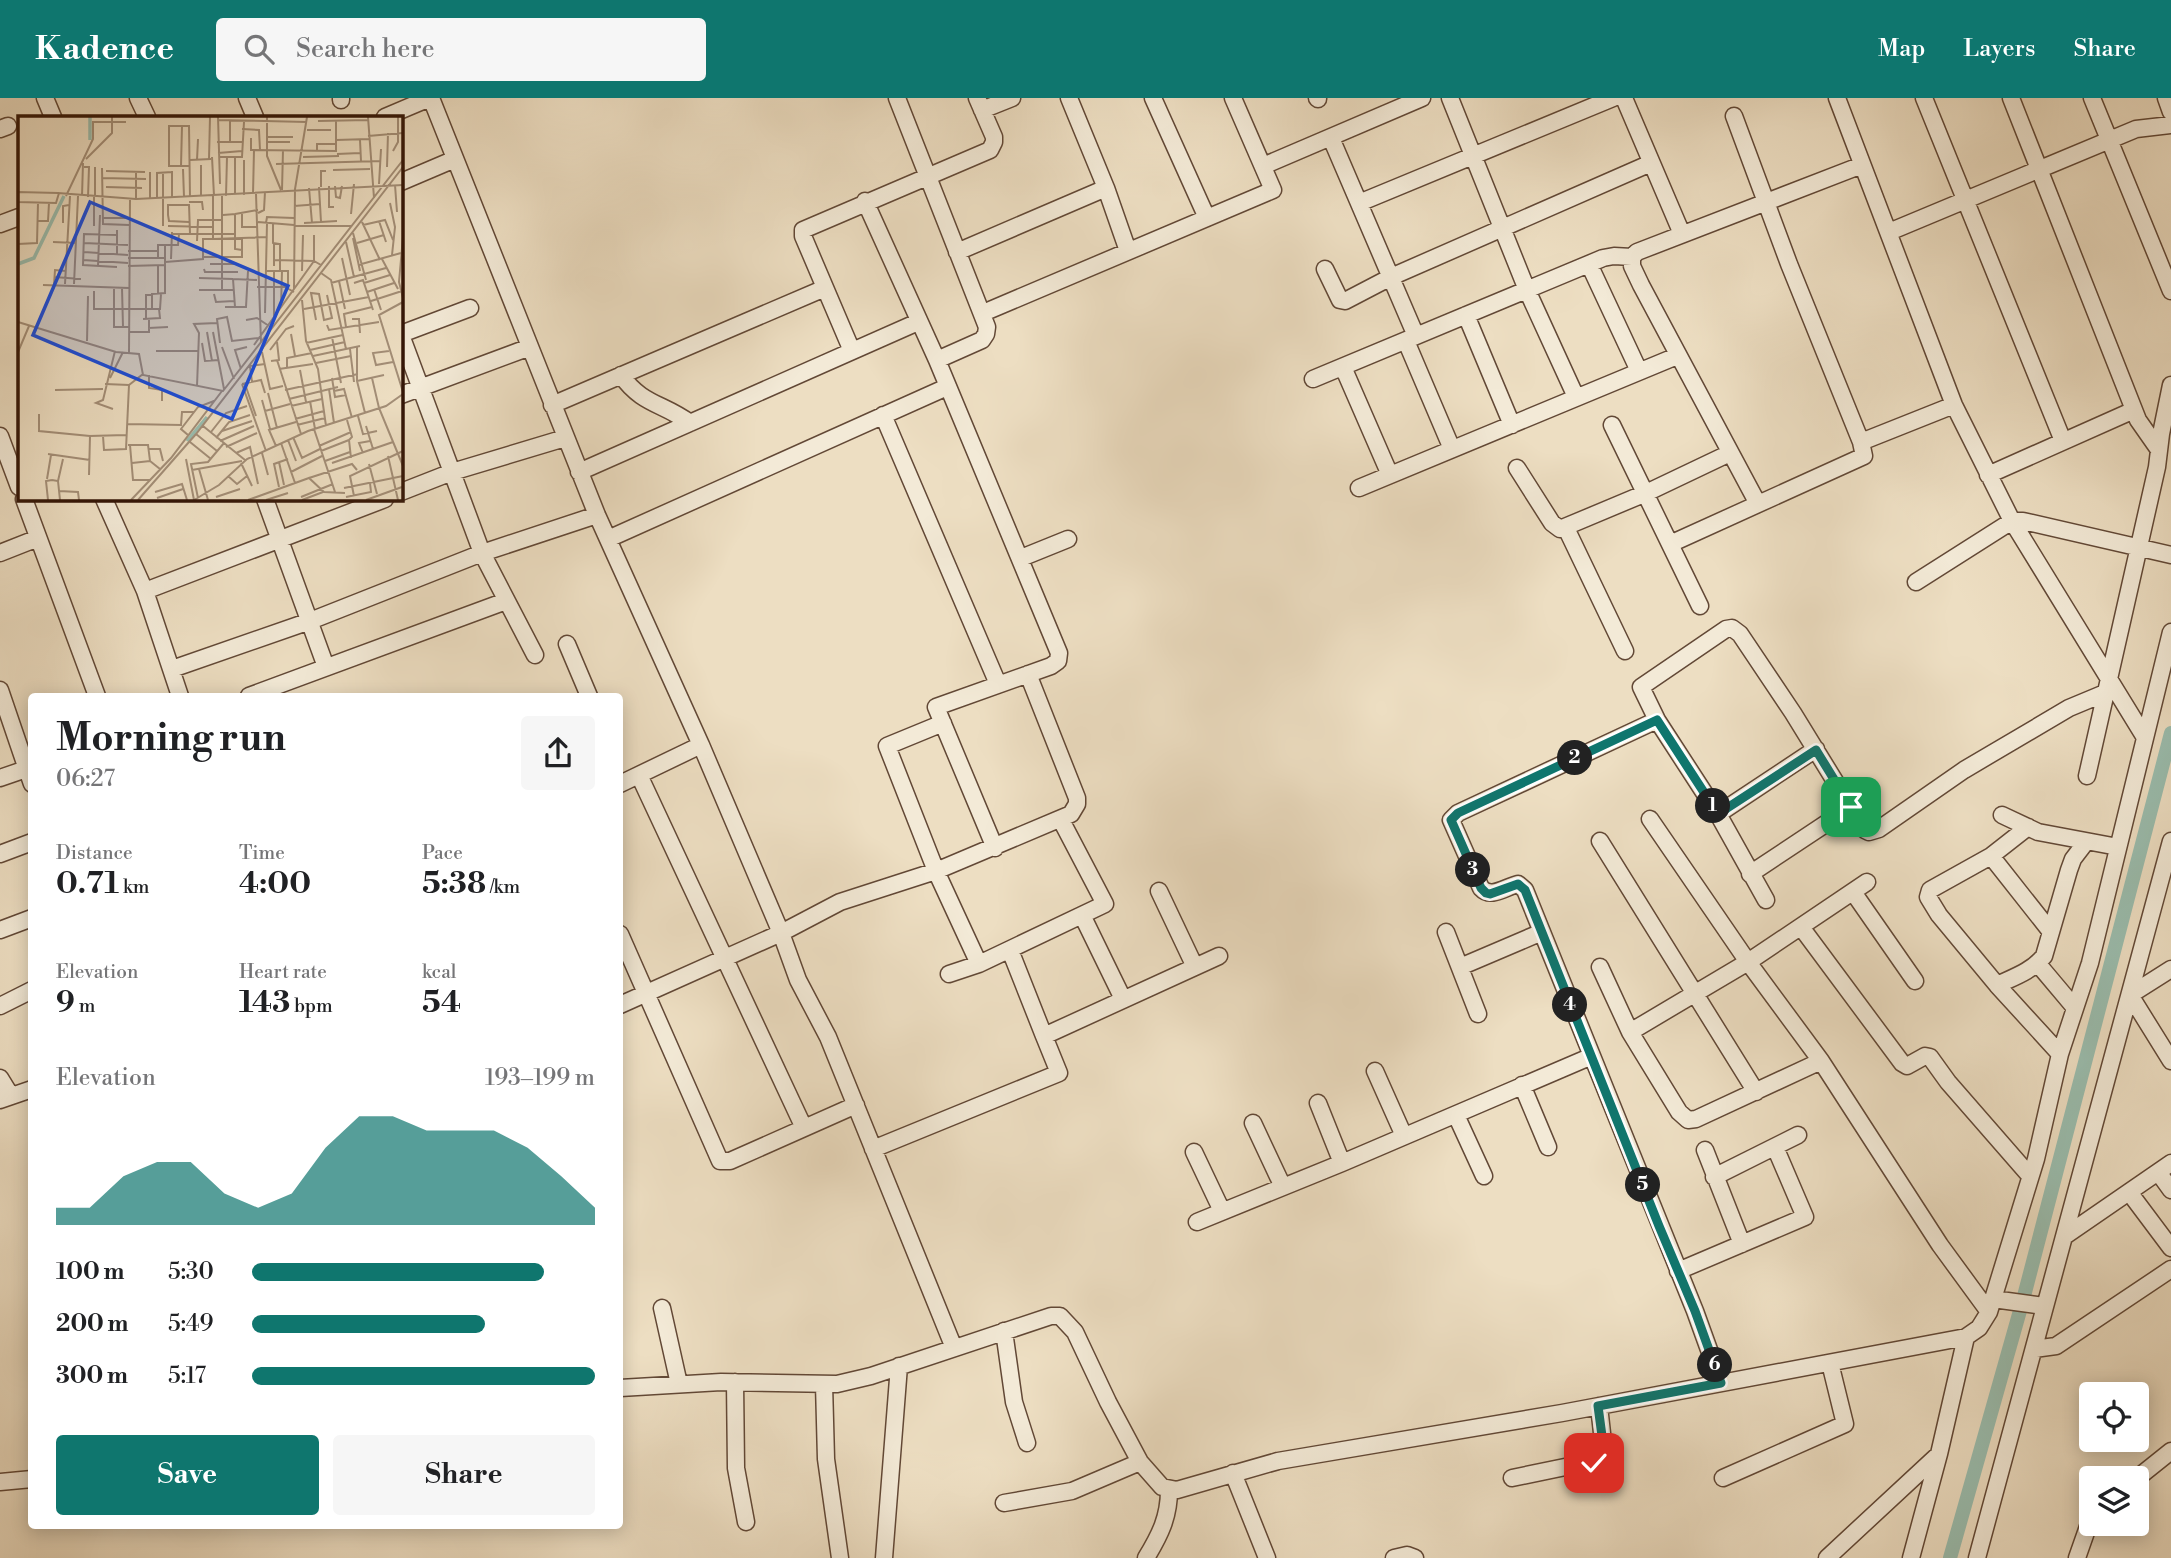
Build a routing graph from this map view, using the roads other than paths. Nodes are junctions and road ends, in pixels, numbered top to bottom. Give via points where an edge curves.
1 (45, 98) edge
2 (138, 98) edge
3 (247, 98) edge
4 (431, 98) edge
5 (897, 98) edge
6 (1012, 98) edge
7 (1069, 98) edge
8 (1153, 98) edge
9 (1233, 98) edge
10 (1422, 98) edge
11 (1450, 98) edge
12 (1613, 98) edge
13 (1624, 98) edge
14 (1837, 98) edge
15 (1924, 98) edge
16 (2011, 98) edge
17 (2092, 98) edge
18 (2166, 98) edge
19 (979, 104) edge
20 (2171, 111) edge
21 (53, 116) edge
22 (147, 116) edge
23 (255, 116) edge
24 (387, 116) edge
25 (1734, 116) dead end
26 (2171, 125) edge
27 (1332, 138) junction
28 (2108, 140) junction
29 (1473, 154) junction
30 (455, 159) junction
31 (1651, 163) junction
32 (1862, 165) junction
33 (1263, 166) junction
34 (2039, 169) junction
35 (929, 175) junction
36 (402, 182) edge
37 (1106, 188) junction
38 (1965, 199) junction
39 (865, 201) junction
40 (1766, 201) junction
41 (1359, 203) junction
42 (18, 216) edge
43 (1207, 218) junction
44 (0, 224) edge
45 (1502, 227) junction
46 (1889, 232) junction
47 (1682, 234) junction
48 (1128, 251) junction
49 (957, 252) junction
50 (1632, 257) junction
51 (1589, 264) junction
52 (1325, 269) dead end
53 (1391, 276) junction
54 (825, 288) junction
55 (1527, 290) junction
56 (2171, 291) edge
57 (470, 308) dead end
58 (983, 313) junction
59 (1466, 315) junction
60 (918, 322) junction
61 (402, 334) edge
62 (402, 337) edge
63 (1410, 338) junction
64 (530, 347) junction
65 (852, 351) junction
66 (1677, 356) junction
67 (937, 360) junction
68 (1343, 367) junction
69 (1639, 371) junction
70 (621, 375) junction
71 (1313, 379) dead end
72 (2171, 385) edge
73 (947, 387) junction
74 (421, 388) junction
75 (402, 395) edge
76 (1576, 397) junction
77 (552, 405) junction
78 (1954, 405) junction
79 (2134, 410) junction
80 (883, 415) junction
81 (690, 423) junction
82 (1512, 425) junction
83 (1612, 425) dead end
84 (0, 436) edge
85 (565, 438) junction
86 (2063, 440) junction
87 (1861, 442) junction
88 (1452, 449) junction
89 (2159, 450) junction
90 (1730, 453) junction
91 (1517, 468) dead end
92 (452, 472) junction
93 (579, 472) junction
94 (1390, 475) junction
95 (1989, 475) junction
96 (18, 484) edge
97 (1359, 488) dead end
98 (402, 492) edge
99 (1646, 493) junction
100 (24, 500) edge
101 (265, 500) edge
102 (381, 500) edge
103 (110, 501) edge
104 (1758, 504) junction
105 (597, 515) junction
106 (2012, 521) junction
107 (1566, 528) junction
108 (38, 538) junction
109 (608, 539) junction
110 (1068, 539) dead end
111 (280, 540) junction
112 (1670, 544) junction
113 (2138, 548) junction
114 (0, 553) edge
115 (482, 553) junction
116 (2171, 555) edge
117 (1020, 558) junction
118 (1916, 582) dead end
119 (145, 591) junction
120 (506, 601) junction
121 (1699, 606) dead end
122 (310, 621) junction
123 (2171, 632) edge
124 (567, 643) dead end
125 (1625, 651) dead end
126 (535, 655) dead end
127 (326, 667) junction
128 (172, 669) junction
129 (1028, 674) junction
130 (998, 684) junction
131 (2107, 687) junction
132 (96, 693) edge
133 (179, 693) edge
134 (257, 693) edge
135 (588, 693) edge
136 (2, 699) edge
137 (1657, 720) junction
138 (943, 723) junction
139 (2144, 736) junction
140 (701, 745) junction
141 (1816, 750) junction
142 (28, 769) edge
143 (28, 774) edge
144 (2087, 776) dead end
145 (626, 777) edge
146 (0, 778) edge
147 (1851, 807) junction
148 (1718, 814) junction
149 (2002, 815) dead end
150 (1650, 819) dead end
151 (1061, 820) junction
152 (2028, 827) junction
153 (1600, 841) dead end
154 (2171, 841) edge
155 (2086, 842) junction
156 (28, 844) edge
157 (2118, 847) junction
158 (995, 848) junction
159 (0, 854) edge
160 (1992, 856) junction
161 (936, 871) junction
162 (1750, 874) junction
163 (1867, 882) dead end
164 (1159, 891) dead end
165 (1853, 892) junction
166 (1766, 900) dead end
167 (1082, 915) junction
168 (28, 919) edge
169 (1801, 927) junction
170 (0, 929) edge
171 (1446, 932) dead end
172 (1542, 932) junction
173 (2051, 932) junction
174 (781, 933) junction
175 (623, 941) edge
176 (1010, 950) junction
177 (1219, 956) dead end
178 (725, 959) junction
179 (1748, 962) junction
180 (979, 964) junction
181 (2038, 964) junction
182 (1195, 967) junction
183 (1600, 967) dead end
184 (1460, 968) junction
185 (2171, 969) edge
186 (949, 974) dead end
187 (1915, 981) dead end
188 (1997, 985) junction
189 (28, 991) edge
190 (646, 993) junction
191 (1695, 995) junction
192 (2130, 995) junction
193 (1123, 999) junction
194 (623, 1004) edge
195 (0, 1006) edge
196 (2075, 1008) junction
197 (1478, 1014) dead end
198 (1630, 1032) junction
199 (1044, 1035) junction
200 (2060, 1054) junction
201 (1591, 1056) junction
202 (1821, 1061) junction
203 (2171, 1061) edge
204 (1375, 1071) dead end
205 (0, 1078) edge
206 (1522, 1085) junction
207 (28, 1090) edge
208 (1756, 1092) junction
209 (6, 1098) edge
210 (1318, 1103) dead end
211 (856, 1105) junction
212 (1456, 1115) junction
213 (1252, 1123) dead end
214 (804, 1128) junction
215 (1798, 1135) dead end
216 (1404, 1136) junction
217 (1548, 1147) dead end
218 (1775, 1147) junction
219 (873, 1149) junction
220 (1705, 1150) dead end
221 (1194, 1152) dead end
222 (1342, 1163) junction
223 (2164, 1168) edge
224 (1484, 1176) dead end
225 (2031, 1176) junction
226 (1714, 1177) junction
227 (1283, 1187) junction
228 (2171, 1190) edge
229 (2129, 1192) junction
230 (1222, 1211) junction
231 (1197, 1222) dead end
232 (2065, 1236) junction
233 (1742, 1244) junction
234 (2171, 1248) edge
235 (2171, 1269) edge
236 (1678, 1271) junction
237 (1995, 1304) junction
238 (2039, 1305) junction
239 (662, 1308) dead end
240 (1003, 1331) junction
241 (1966, 1337) junction
242 (954, 1348) junction
243 (2034, 1349) junction
244 (1830, 1363) junction
245 (899, 1366) junction
246 (735, 1382) junction
247 (1721, 1383) junction
248 (679, 1384) junction
249 (824, 1384) junction
250 (623, 1388) edge
251 (1598, 1406) junction
252 (1027, 1443) dead end
253 (2171, 1451) edge
254 (1939, 1454) junction
255 (1140, 1462) junction
256 (2149, 1469) edge
257 (1233, 1473) junction
258 (1723, 1478) dead end
259 (28, 1479) edge
260 (1512, 1479) dead end
261 (0, 1482) edge
262 (1169, 1490) junction
263 (1004, 1503) dead end
264 (746, 1521) dead end
265 (2085, 1536) edge
266 (840, 1558) edge
267 (884, 1558) edge
268 (1146, 1558) edge
269 (1266, 1558) edge
270 (1394, 1558) edge
271 (1415, 1558) edge
272 (1827, 1558) edge
273 (1911, 1558) edge
274 (1977, 1558) edge
275 (2077, 1558) edge

1 - 21 street
2 - 22 street
3 - 23 street
4 - 24 street
4 - 30 street
5 - 35 street
6 - 19 street
7 - 37 street
8 - 43 street
9 - 33 street
10 - 27 street
11 - 29 street
12 - 29 street
13 - 31 street
14 - 32 street
15 - 38 street
16 - 34 street
17 - 28 street
18 - 20 street
19 - 35 street via 994,137 990,150
25 - 40 street
26 - 28 street via 2144,127
27 - 33 street
27 - 41 street
28 - 34 street
28 - 56 street
29 - 41 street
29 - 45 street
30 - 36 street
30 - 64 street
31 - 45 street
31 - 47 street
32 - 40 street
32 - 46 street
33 - 43 street via 1273,190
34 - 38 street
34 - 79 street
35 - 39 street
35 - 49 street
37 - 48 street
37 - 49 street
38 - 46 street
38 - 86 street
39 - 54 street via 803,230
39 - 60 street
40 - 47 street
40 - 87 street
41 - 53 street
42 - 44 street
43 - 48 street
45 - 53 street
45 - 55 street
46 - 78 street
47 - 50 street
48 - 58 street
49 - 58 street
50 - 51 street via 1614,256
50 - 66 street via 1636,275
51 - 55 street
51 - 69 street
52 - 53 street via 1337,295 1345,301
53 - 63 street
54 - 65 street
54 - 70 street
55 - 59 street
55 - 76 street
57 - 61 street
58 - 67 street via 987,327 982,340
59 - 63 street
59 - 82 street
60 - 65 street
60 - 67 street
62 - 74 street
63 - 68 street
63 - 88 street
64 - 74 street
64 - 77 street
65 - 81 street
66 - 69 street
66 - 90 street
67 - 73 street
68 - 71 street
68 - 94 street
69 - 76 street
70 - 77 street
70 - 81 street via 646,401 668,408
72 - 89 street
73 - 80 street
73 - 117 street
74 - 75 street
74 - 92 street
76 - 82 street
77 - 85 street
78 - 87 street
78 - 95 street
79 - 86 street
79 - 89 street
80 - 109 street
80 - 130 street
81 - 93 street
82 - 88 street
83 - 99 street
84 - 96 street
85 - 92 street
85 - 93 street
86 - 95 street
87 - 104 street via 1864,456 1860,459
88 - 94 street
89 - 113 street
90 - 99 street
90 - 104 street
91 - 107 street via 1552,523
92 - 98 street
92 - 115 street
93 - 105 street
94 - 97 street
95 - 106 street
99 - 107 street
99 - 112 street
100 - 108 street
101 - 111 street
102 - 111 street
103 - 119 street
104 - 112 street
105 - 109 street
105 - 115 street
106 - 113 street
106 - 118 street
106 - 131 street
107 - 125 street
108 - 114 street
108 - 132 street
109 - 140 street
110 - 117 street
111 - 119 street
111 - 122 street
112 - 121 street
113 - 116 street
113 - 131 street
115 - 120 street
115 - 122 street
117 - 129 street via 1060,657
119 - 128 street
120 - 126 street
120 - 127 street
122 - 127 street
122 - 128 street
123 - 139 street
124 - 135 street
127 - 134 street
128 - 133 street
129 - 130 street
129 - 151 street via 1077,798 1075,808
130 - 138 street via 936,707
131 - 139 street
131 - 144 street
131 - 147 street via 1964,770 1873,832 1865,830
136 - 142 street
137 - 141 street via 1643,685 1732,628
137 - 148 street
137 - 172 street via 1453,817 1452,826 1481,888 1490,894 1522,886
138 - 158 street
138 - 161 street via 887,746
139 - 157 street
140 - 145 street
140 - 174 street
141 - 147 street
141 - 148 street
143 - 146 street
145 - 178 street
147 - 162 street
148 - 162 street
149 - 152 street
150 - 179 street
151 - 158 street
151 - 167 street via 1105,904
152 - 155 street
152 - 160 street
153 - 191 street
154 - 192 street
155 - 157 street
155 - 173 street via 2073,859
156 - 159 street
157 - 196 street
158 - 161 street
160 - 173 street
160 - 188 street via 1930,890 1928,897
161 - 174 street via 840,902
161 - 180 street
162 - 166 street
163 - 165 street
164 - 182 street
165 - 169 street
165 - 187 street
167 - 176 street
167 - 193 street
168 - 170 street
169 - 179 street
169 - 225 street via 1902,1063 1907,1066 1930,1057
171 - 184 street
172 - 184 street
172 - 201 street
173 - 181 street
174 - 178 street
174 - 211 street
175 - 190 street
176 - 180 street
176 - 199 street
177 - 182 street
178 - 190 street
178 - 214 street
179 - 191 street
179 - 202 street
180 - 186 street
181 - 188 street
181 - 196 street
182 - 193 street
183 - 198 street
184 - 197 street
185 - 192 street
188 - 200 street
189 - 195 street
190 - 194 street
190 - 214 street via 720,1161 730,1161
191 - 198 street
191 - 208 street
192 - 203 street
192 - 232 street
193 - 199 street
196 - 200 street
198 - 208 street via 1688,1120
199 - 219 street via 1059,1073
200 - 225 street
201 - 206 street
201 - 236 street
202 - 208 street
202 - 237 street via 1940,1245
204 - 216 street
205 - 209 street
206 - 212 street
206 - 217 street
207 - 209 street
210 - 222 street
211 - 214 street
211 - 219 street
212 - 216 street
212 - 224 street
213 - 227 street
215 - 218 street
216 - 222 street
218 - 226 street
218 - 233 street via 1805,1217
219 - 242 street
220 - 226 street
221 - 230 street
222 - 227 street
223 - 228 street
223 - 229 street
225 - 237 street
226 - 233 street
227 - 230 street
229 - 232 street
229 - 234 street
230 - 231 street
232 - 238 street
233 - 236 street
235 - 243 street via 2056,1346
236 - 247 street
237 - 238 street
237 - 241 street via 1979,1328
238 - 243 street
239 - 248 street
240 - 242 street
240 - 252 street via 1014,1402
240 - 255 street via 1051,1316 1067,1321
241 - 244 street
241 - 254 street
242 - 245 street
243 - 274 street
244 - 247 street
244 - 258 street via 1845,1424
245 - 249 street
245 - 267 street
246 - 248 street
246 - 249 street
246 - 264 street via 736,1468
247 - 251 street
248 - 250 street
249 - 266 street via 826,1459
251 - 257 street via 1278,1461
251 - 260 street via 1604,1451 1599,1460
253 - 256 street
254 - 272 street
254 - 273 street
255 - 262 street
255 - 263 street via 1072,1490
257 - 262 street
257 - 269 street
259 - 261 street
262 - 268 street via 1168,1514
265 - 275 street
270 - 271 street

